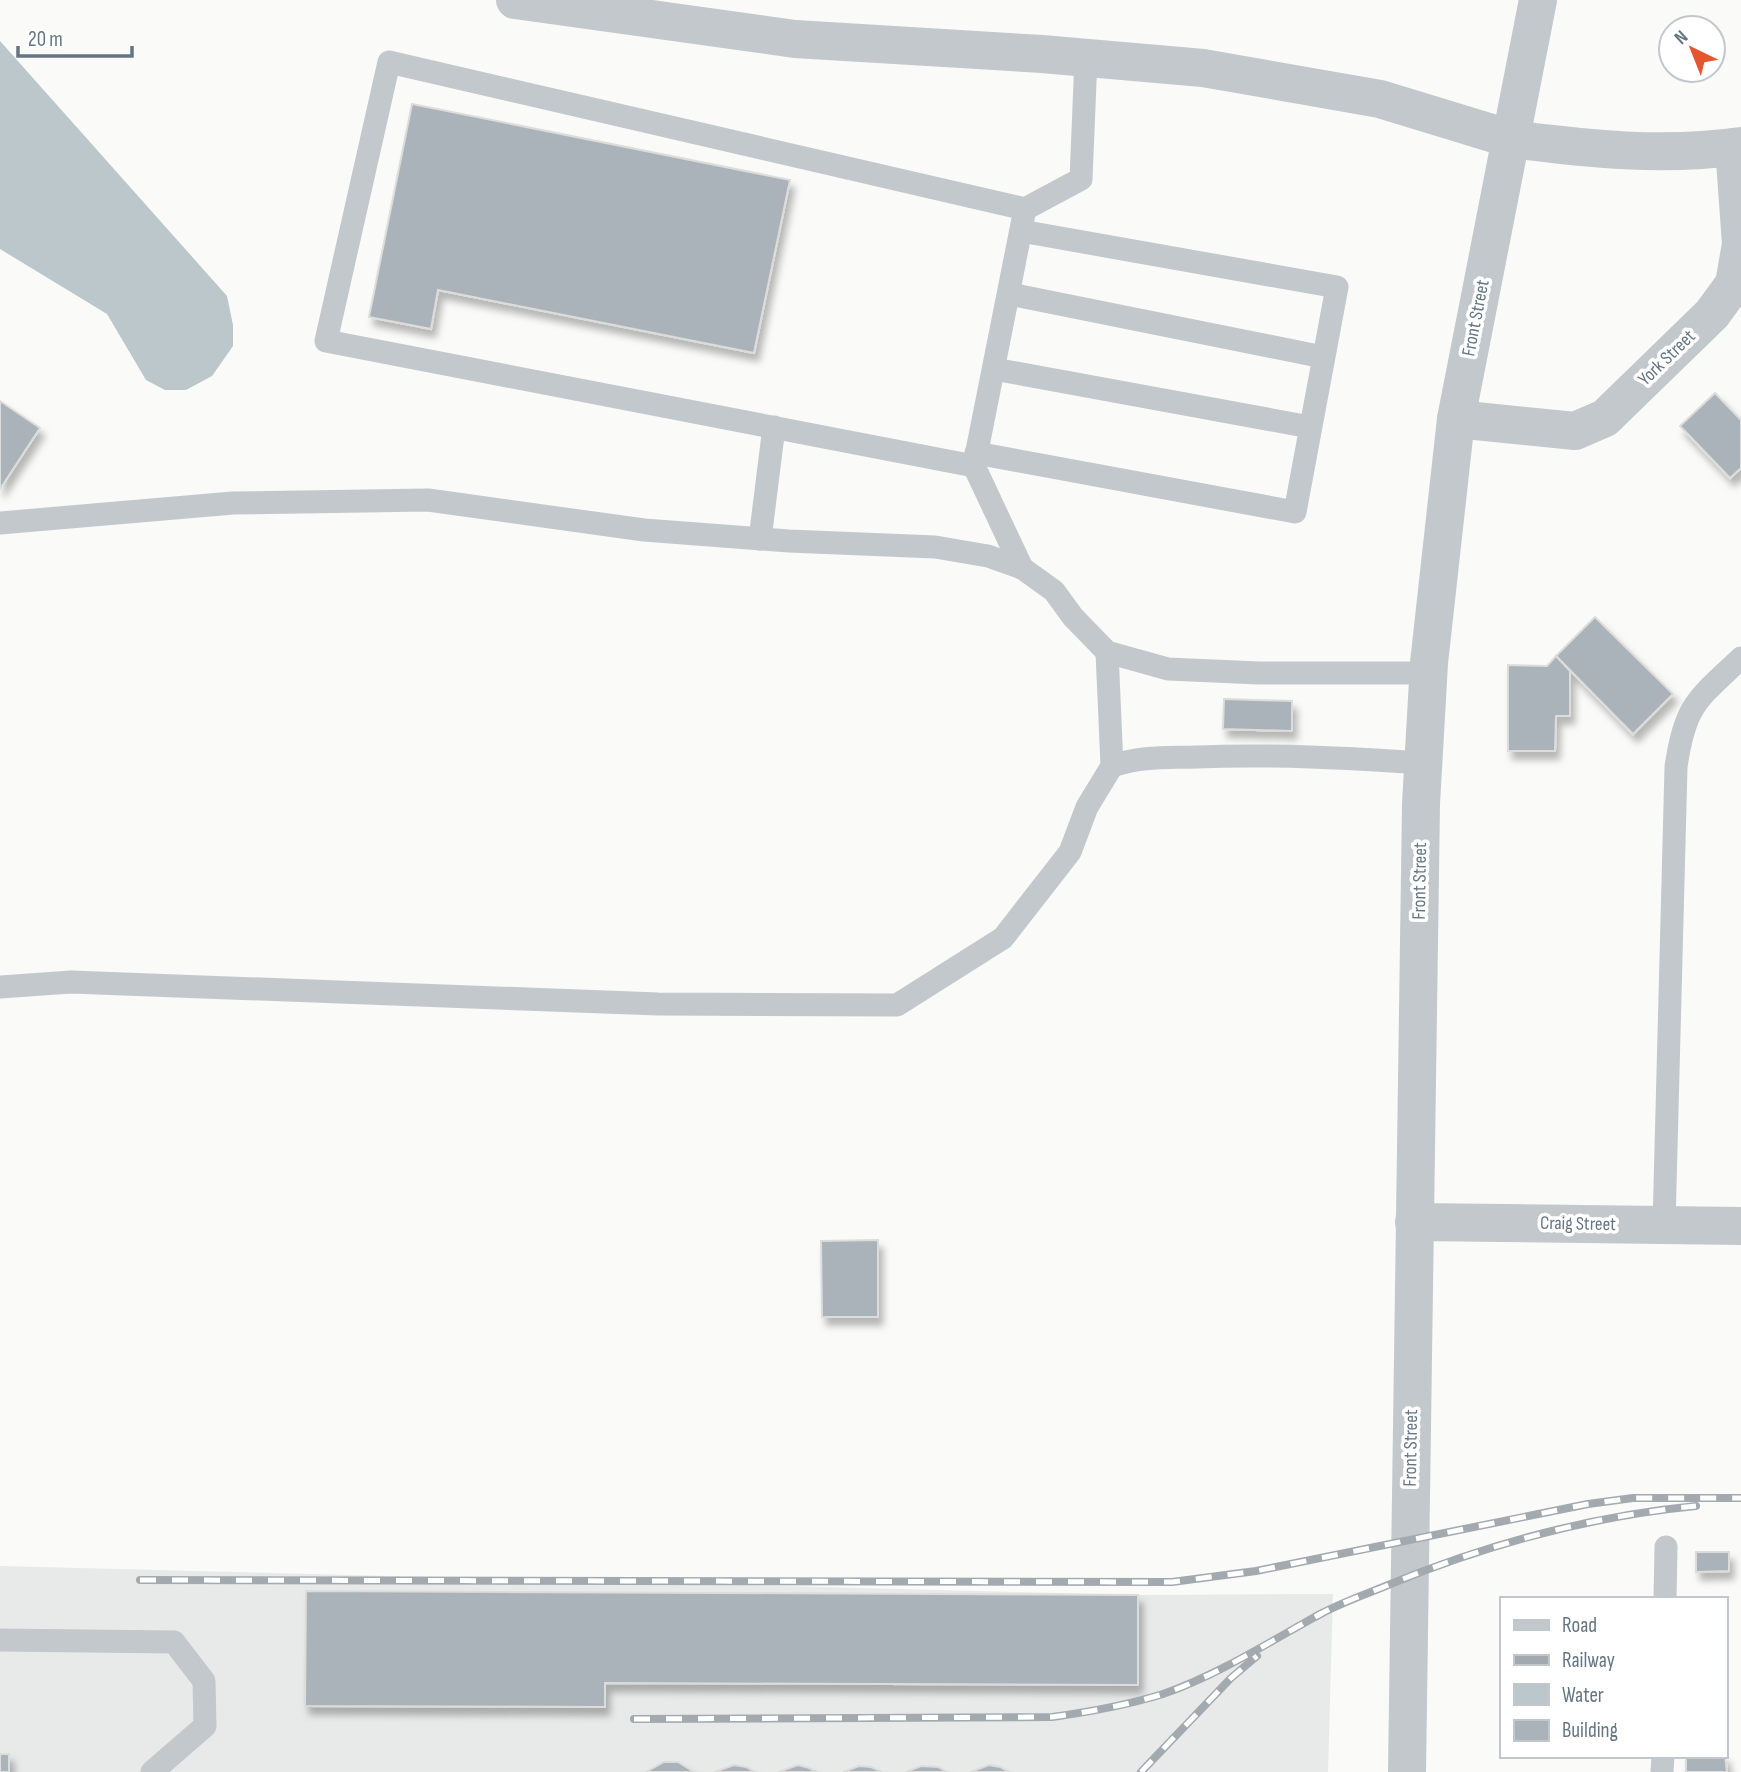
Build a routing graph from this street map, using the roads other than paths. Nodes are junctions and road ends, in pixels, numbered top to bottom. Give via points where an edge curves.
1 (514, 0) edge
2 (1538, 0) edge
3 (1086, 58) junction
4 (1511, 139) junction
5 (1737, 146) edge
6 (1023, 220) junction
7 (1010, 294) junction
8 (1323, 357) junction
9 (994, 369) junction
10 (1456, 419) junction
11 (774, 427) junction
12 (1310, 427) junction
13 (975, 460) junction
14 (0, 523) edge
15 (760, 539) junction
16 (1023, 568) junction
17 (1107, 652) junction
18 (1741, 658) edge
19 (1429, 673) junction
20 (1423, 763) junction
21 (1112, 766) junction
22 (0, 987) edge
23 (1414, 1222) junction
24 (1664, 1225) junction
25 (1741, 1226) edge
26 (1666, 1547) dead end
27 (1665, 1597) edge
28 (0, 1640) edge
29 (152, 1772) edge
30 (1406, 1772) edge

1 - 3 street, York Street via 795,38
2 - 4 street, Front Street
3 - 4 street, York Street via 1203,68 1380,99
3 - 6 lane via 1081,179
4 - 5 street, York Street via 1605,152 1708,151
4 - 10 street, Front Street
5 - 10 street, York Street via 1741,244 1734,284 1702,324 1605,418 1575,431
6 - 7 lane
6 - 8 lane via 1336,287
6 - 11 lane via 389,62 326,341
7 - 8 lane
7 - 9 lane
8 - 12 lane
9 - 12 lane
9 - 13 lane
10 - 19 street, Front Street
11 - 13 lane
11 - 15 lane
12 - 13 lane via 1295,512
13 - 16 lane
14 - 15 lane via 233,503 428,500 644,530
15 - 16 lane via 935,547 988,556
16 - 17 lane via 1054,592
17 - 19 lane via 1168,668
17 - 21 lane
18 - 24 lane via 1698,698 1682,727 1676,767
19 - 20 street, Front Street
20 - 21 lane via 1223,756 1136,758
20 - 23 street, Front Street
21 - 22 lane via 1087,807 1070,852 1003,938 897,1005 658,1004 71,982
23 - 24 street, Craig Street
23 - 30 street, Front Street
24 - 25 street, Craig Street
26 - 27 lane
28 - 29 lane via 174,1642 204,1681 205,1726

